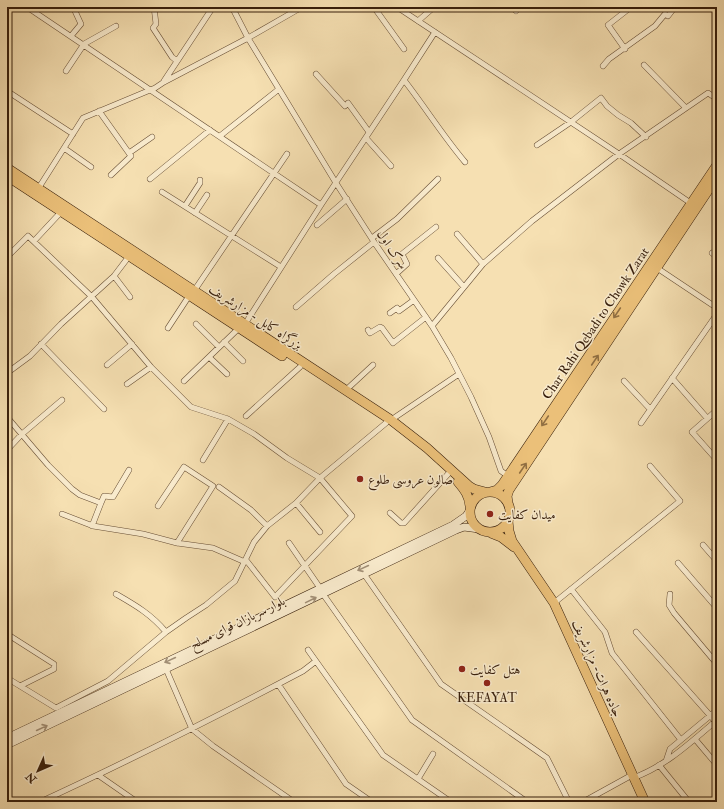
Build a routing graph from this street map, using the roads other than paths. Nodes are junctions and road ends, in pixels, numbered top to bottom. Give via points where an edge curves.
1 (79, 7) edge
2 (154, 7) edge
3 (213, 7) edge
4 (232, 7) edge
5 (302, 7) edge
6 (397, 7) edge
7 (434, 7) edge
8 (631, 7) edge
9 (674, 7) edge
10 (32, 8) edge
11 (376, 10) dead end
12 (418, 21) junction
13 (116, 26) dead end
14 (435, 32) junction
15 (72, 36) junction
16 (248, 38) junction
17 (84, 44) junction
18 (404, 49) dead end
19 (625, 49) junction
20 (177, 61) junction
21 (644, 65) dead end
22 (603, 66) dead end
23 (66, 71) dead end
24 (316, 74) dead end
25 (404, 80) junction
26 (164, 82) junction
27 (280, 89) junction
28 (150, 90) junction
29 (7, 91) edge
30 (717, 99) edge
31 (686, 108) junction
32 (99, 111) junction
33 (571, 122) junction
34 (210, 130) junction
35 (369, 132) junction
36 (73, 134) junction
37 (220, 136) junction
38 (152, 137) dead end
39 (646, 137) junction
40 (366, 138) junction
41 (537, 145) dead end
42 (64, 148) junction
43 (129, 153) junction
44 (287, 154) dead end
45 (619, 154) junction
46 (465, 162) dead end
47 (717, 165) edge
48 (391, 166) dead end
49 (91, 167) dead end
50 (7, 168) edge
51 (274, 174) junction
52 (111, 175) dead end
53 (7, 176) edge
54 (717, 177) edge
55 (150, 179) dead end
56 (438, 179) dead end
57 (200, 180) dead end
58 (336, 183) junction
59 (38, 189) junction
60 (162, 192) dead end
61 (207, 195) dead end
62 (347, 200) junction
63 (321, 205) junction
64 (694, 205) junction
65 (185, 206) junction
66 (60, 212) junction
67 (196, 213) junction
68 (317, 225) dead end
69 (436, 227) dead end
70 (457, 234) dead end
71 (232, 236) junction
72 (373, 240) junction
73 (34, 242) junction
74 (712, 253) dead end
75 (131, 254) junction
76 (7, 257) edge
77 (717, 257) edge
78 (438, 258) dead end
79 (482, 264) junction
80 (281, 267) junction
81 (657, 268) junction
82 (396, 274) junction
83 (114, 276) junction
84 (464, 287) junction
85 (192, 293) junction
86 (92, 297) junction
87 (130, 297) dead end
88 (414, 300) junction
89 (296, 307) dead end
90 (717, 308) edge
91 (390, 313) dead end
92 (717, 314) edge
93 (426, 317) junction
94 (196, 324) dead end
95 (242, 326) junction
96 (432, 326) junction
97 (168, 328) dead end
98 (368, 330) dead end
99 (224, 342) junction
100 (41, 344) junction
101 (132, 344) junction
102 (219, 347) junction
103 (209, 356) junction
104 (243, 360) dead end
105 (373, 364) dead end
106 (107, 365) dead end
107 (151, 367) junction
108 (300, 367) junction
109 (7, 373) edge
110 (227, 374) dead end
111 (459, 374) junction
112 (672, 378) junction
113 (184, 381) dead end
114 (624, 381) dead end
115 (127, 384) dead end
116 (346, 390) junction
117 (62, 400) dead end
118 (104, 409) dead end
119 (650, 409) junction
120 (717, 410) edge
121 (246, 416) dead end
122 (7, 417) edge
123 (707, 418) junction
124 (228, 419) junction
125 (388, 421) junction
126 (641, 423) dead end
127 (22, 434) junction
128 (7, 450) edge
129 (203, 460) dead end
130 (717, 460) edge
131 (650, 466) dead end
132 (129, 470) dead end
133 (449, 473) junction
134 (508, 476) junction
135 (320, 478) junction
136 (219, 487) dead end
137 (488, 492) junction
138 (296, 503) junction
139 (508, 503) junction
140 (101, 504) junction
141 (158, 506) dead end
142 (470, 508) junction
143 (390, 513) dead end
144 (62, 514) dead end
145 (508, 522) junction
146 (92, 526) junction
147 (267, 526) junction
148 (479, 529) junction
149 (320, 532) dead end
150 (491, 533) junction
151 (178, 543) junction
152 (289, 543) dead end
153 (703, 545) dead end
154 (518, 551) junction
155 (246, 561) junction
156 (717, 561) edge
157 (678, 563) dead end
158 (304, 566) junction
159 (364, 574) junction
160 (571, 589) junction
161 (322, 591) junction
162 (116, 594) dead end
163 (670, 594) dead end
164 (554, 603) junction
165 (717, 608) edge
166 (166, 632) junction
167 (636, 632) dead end
168 (7, 634) edge
169 (308, 650) dead end
170 (316, 661) junction
171 (717, 664) edge
172 (166, 669) junction
173 (7, 678) edge
174 (278, 684) junction
175 (20, 686) junction
176 (717, 710) edge
177 (710, 715) junction
178 (716, 720) edge
179 (192, 729) junction
180 (7, 738) edge
181 (695, 739) junction
182 (681, 740) junction
183 (7, 745) edge
184 (433, 754) dead end
185 (666, 761) junction
186 (659, 765) junction
187 (717, 765) edge
188 (98, 775) junction
189 (633, 777) junction
190 (418, 779) junction
191 (51, 797) junction
192 (40, 802) edge
193 (59, 802) edge
194 (137, 802) edge
195 (294, 802) edge
196 (372, 802) edge
197 (451, 802) edge
198 (527, 802) edge
199 (569, 802) edge
200 (583, 802) edge
201 (645, 802) edge
202 (689, 802) edge

1 - 15 street via 74,9 81,24
2 - 20 street via 156,24 153,28
3 - 20 street
4 - 16 street, سرک اول
5 - 16 street
6 - 12 street
7 - 12 street
8 - 19 street via 608,25
9 - 19 street via 668,16 664,14 655,26
10 - 15 street
11 - 18 street
12 - 14 street
13 - 17 street
14 - 25 street
14 - 33 street
15 - 17 street
16 - 26 street
16 - 27 street, سرک اول
17 - 23 street
17 - 28 street
19 - 22 street
20 - 26 street
21 - 31 street
24 - 35 street
25 - 35 street
25 - 46 street
26 - 28 street
27 - 37 street
27 - 58 street, سرک اول
28 - 32 street
28 - 34 street
29 - 36 street
30 - 31 street via 708,93
31 - 39 street
32 - 36 street via 83,118
32 - 43 street
33 - 39 street via 602,98 607,106
33 - 41 street
33 - 45 street
34 - 37 street
34 - 55 street
35 - 40 street
36 - 42 street
37 - 51 street
38 - 43 street
39 - 45 street
40 - 48 street
40 - 58 street
42 - 49 street
42 - 59 street
43 - 52 street via 130,158
44 - 51 street
45 - 64 street
45 - 79 street via 532,221
47 - 64 highway, Char Rahi Qebadi to Chowk Zarat
50 - 59 highway, بزرگراه کابل - مزارشریف
51 - 63 street
51 - 71 street
53 - 66 highway, بزرگراه کابل - مزارشریف
54 - 64 highway, Char Rahi Qebadi to Chowk Zarat
56 - 72 street
57 - 65 street
58 - 62 street, سرک اول
58 - 63 street
59 - 75 highway, بزرگراه کابل - مزارشریف
60 - 65 street
61 - 67 street
62 - 68 street
62 - 72 street, سرک اول
63 - 80 street
64 - 81 highway, Char Rahi Qebadi to Chowk Zarat
64 -> 134 highway, Char Rahi Qebadi to Chowk Zarat
65 - 67 street
66 - 73 street
66 - 75 highway, بزرگراه کابل - مزارشریف
67 - 71 street
69 - 82 street via 402,254 407,264
70 - 79 street
71 - 80 street
71 - 85 street
72 - 82 street, سرک اول
72 - 89 street
73 - 76 street via 28,236
73 - 86 street
74 - 77 street
75 - 83 street
75 - 85 highway, بزرگراه کابل - مزارشریف
78 - 84 street
79 - 84 street
80 - 95 street
81 - 90 street
139 -> 81 highway, Char Rahi Qebadi to Chowk Zarat via 509,490
82 - 88 street, سرک اول
83 - 86 street
83 - 87 street
84 - 96 street
85 - 95 highway, بزرگراه کابل - مزارشریف
85 - 97 street
86 - 100 street
86 - 101 street
88 - 91 street via 400,311 397,308
88 - 93 street, سرک اول
92 - 112 street
93 - 96 street, سرک اول
93 - 98 street via 393,343 382,328 370,333
94 - 102 street
95 - 99 street
95 - 108 highway, بزرگراه کابل - مزارشریف
95 - 116 highway, بزرگراه کابل - مزارشریف
96 - 111 street, سرک اول
99 - 102 street
99 - 104 street
100 - 109 street
100 - 118 street
101 - 106 street
101 - 107 street
102 - 103 street
103 - 110 street
103 - 113 street
105 - 116 street
107 - 115 street
107 - 124 street via 191,407
108 - 121 street
108 - 125 highway, بزرگراه کابل - مزارشریف
111 - 125 street
111 - 134 street, سرک اول via 489,437 501,471
112 - 119 street
112 - 123 street
114 - 119 street
116 - 125 highway, بزرگراه کابل - مزارشریف
117 - 127 street
119 - 126 street
120 - 123 street
122 - 127 street
123 - 130 street via 692,432
124 - 129 street
124 - 135 street
125 - 133 highway, بزرگراه کابل - مزارشریف
125 - 135 street
125 - 137 highway, بزرگراه کابل - مزارشریف via 427,448 469,486
127 - 128 street
127 - 140 street via 72,489
131 - 160 street via 680,502
132 - 140 street via 113,497 104,496
133 - 142 highway, بزرگراه کابل - مزارشریف via 467,493
133 - 143 street via 404,523 400,523
134 - 137 highway, Char Rahi Qebadi to Chowk Zarat via 502,486
135 - 138 street
135 - 158 street via 352,516
136 - 147 street via 252,510
137 - 139 highway via 501,495
137 - 142 highway via 478,495
138 - 147 street
138 - 149 street
139 - 145 highway
140 - 146 street
141 - 151 street via 184,467 214,486
142 - 148 highway via 471,521
142 -> 161 main road, بلوار سربازان قوای مسلح via 461,521
144 - 146 street
145 - 150 highway via 501,530
145 - 154 highway via 508,531
146 - 151 street via 143,534
147 - 155 street via 254,542
148 - 150 highway
148 - 159 main road, بلوار سربازان قوای مسلح via 464,527 456,530
150 - 154 highway via 501,537
151 - 155 street via 213,548
152 - 158 street
153 - 156 street
154 - 164 highway, جاده هرات- مزارشریف
155 - 158 street via 275,597
155 - 166 street via 236,581
157 - 165 street
158 - 161 street
159 - 161 main road, بلوار سربازان قوای مسلح
159 - 199 street via 442,684 547,758
160 - 164 street
160 - 182 street via 605,632 612,653
172 -> 161 main road, بلوار سربازان قوای مسلح
161 -> 180 main road, بلوار سربازان قوای مسلح
161 - 198 street via 412,720
162 - 166 street via 141,608
163 - 171 street via 669,605 674,613
164 - 189 highway, جاده هرات- مزارشریف
166 - 175 street via 108,681 56,708
167 - 177 street
168 - 175 street via 54,664 54,669
169 - 170 street
170 - 174 street
170 - 190 street via 383,755
172 - 179 street
183 -> 172 main road, بلوار سربازان قوای مسلح
173 - 175 street
174 - 179 street
174 - 196 street via 346,784
176 - 177 street
177 - 178 street
177 - 182 street
178 - 181 street
179 - 188 street
179 - 195 street
181 - 185 street
181 - 187 street
182 - 185 street via 670,749
184 - 190 street
185 - 186 street
186 - 189 street via 649,772
186 - 202 street
188 - 191 street
188 - 194 street
189 - 200 street
189 - 201 highway, جاده هرات- مزارشریف
190 - 197 street
191 - 192 street
191 - 193 street

